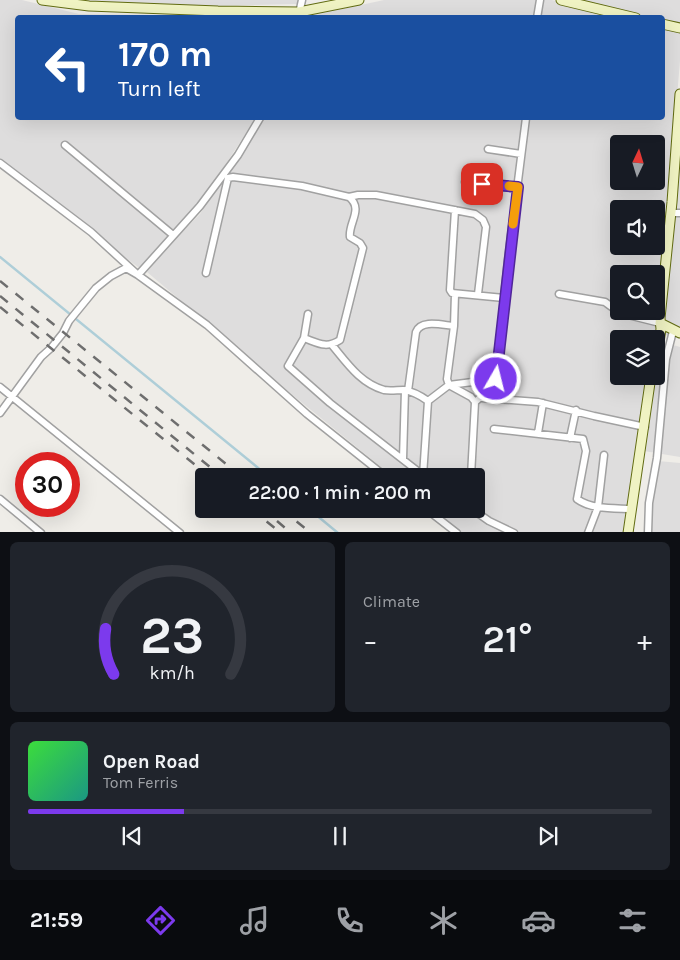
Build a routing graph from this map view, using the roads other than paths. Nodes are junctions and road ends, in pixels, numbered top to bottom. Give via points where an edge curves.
1 (42, 0) edge
2 (302, 0) edge
3 (359, 0) edge
4 (540, 0) edge
5 (561, 0) edge
6 (299, 15) edge
7 (538, 15) edge
8 (624, 15) edge
9 (665, 25) edge
10 (680, 28) edge
11 (680, 94) edge
12 (259, 120) edge
13 (526, 120) edge
14 (65, 146) dead end
15 (488, 149) dead end
16 (521, 154) junction
17 (0, 163) edge
18 (465, 182) dead end
19 (518, 187) junction
20 (349, 197) junction
21 (455, 210) junction
22 (675, 213) edge
23 (174, 235) junction
24 (206, 273) dead end
25 (138, 275) junction
26 (455, 294) junction
27 (478, 294) junction
28 (559, 294) dead end
29 (504, 298) junction
30 (308, 314) dead end
31 (454, 326) junction
32 (660, 327) junction
33 (659, 330) edge
34 (660, 330) edge
35 (677, 332) edge
36 (304, 338) junction
37 (332, 345) junction
38 (496, 379) junction
39 (652, 385) edge
40 (652, 385) edge
41 (449, 386) junction
42 (0, 387) edge
43 (406, 391) junction
44 (12, 398) junction
45 (482, 398) junction
46 (428, 401) junction
47 (475, 402) junction
48 (543, 403) junction
49 (576, 410) junction
50 (0, 413) edge
51 (645, 426) junction
52 (494, 429) dead end
53 (538, 433) junction
54 (570, 438) junction
55 (604, 454) dead end
56 (403, 460) junction
57 (375, 468) edge
58 (413, 468) edge
59 (424, 468) edge
60 (471, 468) edge
61 (0, 499) edge
62 (598, 507) junction
63 (632, 509) junction
64 (438, 518) edge
65 (485, 518) edge
66 (40, 532) edge
67 (180, 532) edge
68 (457, 532) edge
69 (514, 532) edge
70 (588, 532) edge
71 (628, 532) edge
72 (633, 532) edge
73 (648, 532) edge

1 - 6 main road via 89,6
2 - 6 street
3 - 6 main road
4 - 7 street
5 - 8 main road
9 - 10 main road
11 - 22 main road
12 - 23 street via 228,170
13 - 16 street
14 - 23 street
15 - 16 street
16 - 19 street
17 - 25 street via 91,232
18 - 19 street
19 - 29 street
20 - 21 street via 376,195
20 - 24 street via 302,186 233,176 228,178
20 - 37 street via 354,200 356,208 350,237 363,248 340,340
21 - 26 street via 450,290
21 - 27 street via 475,214 486,227
22 - 32 main road
23 - 25 street
25 - 44 street via 126,268 104,281 69,321
25 - 57 street via 207,325 307,414
26 - 27 street
26 - 31 street
27 - 29 street
28 - 32 street via 606,302 620,313
29 - 38 street
30 - 36 street
31 - 41 street via 447,379
31 - 43 street via 418,326
32 - 33 main road
32 - 34 main road
32 - 35 main road
35 - 73 street via 666,359
36 - 37 street
36 - 56 street via 288,366
37 - 43 street via 359,378 375,387
38 - 41 street
38 - 45 street via 494,386
39 - 51 main road
40 - 72 main road
41 - 46 street
41 - 47 street
42 - 44 street
43 - 46 street
43 - 56 street
44 - 50 street
44 - 67 street
45 - 47 street
45 - 48 street
46 - 59 street
47 - 60 street
48 - 49 street
48 - 53 street
49 - 51 street
49 - 54 street
51 - 63 main road
52 - 53 street
53 - 54 street
54 - 62 street via 583,439 586,450 577,499
55 - 62 street
56 - 58 street
61 - 66 street
62 - 63 street
62 - 70 street
63 - 71 main road
64 - 68 street
65 - 69 street

